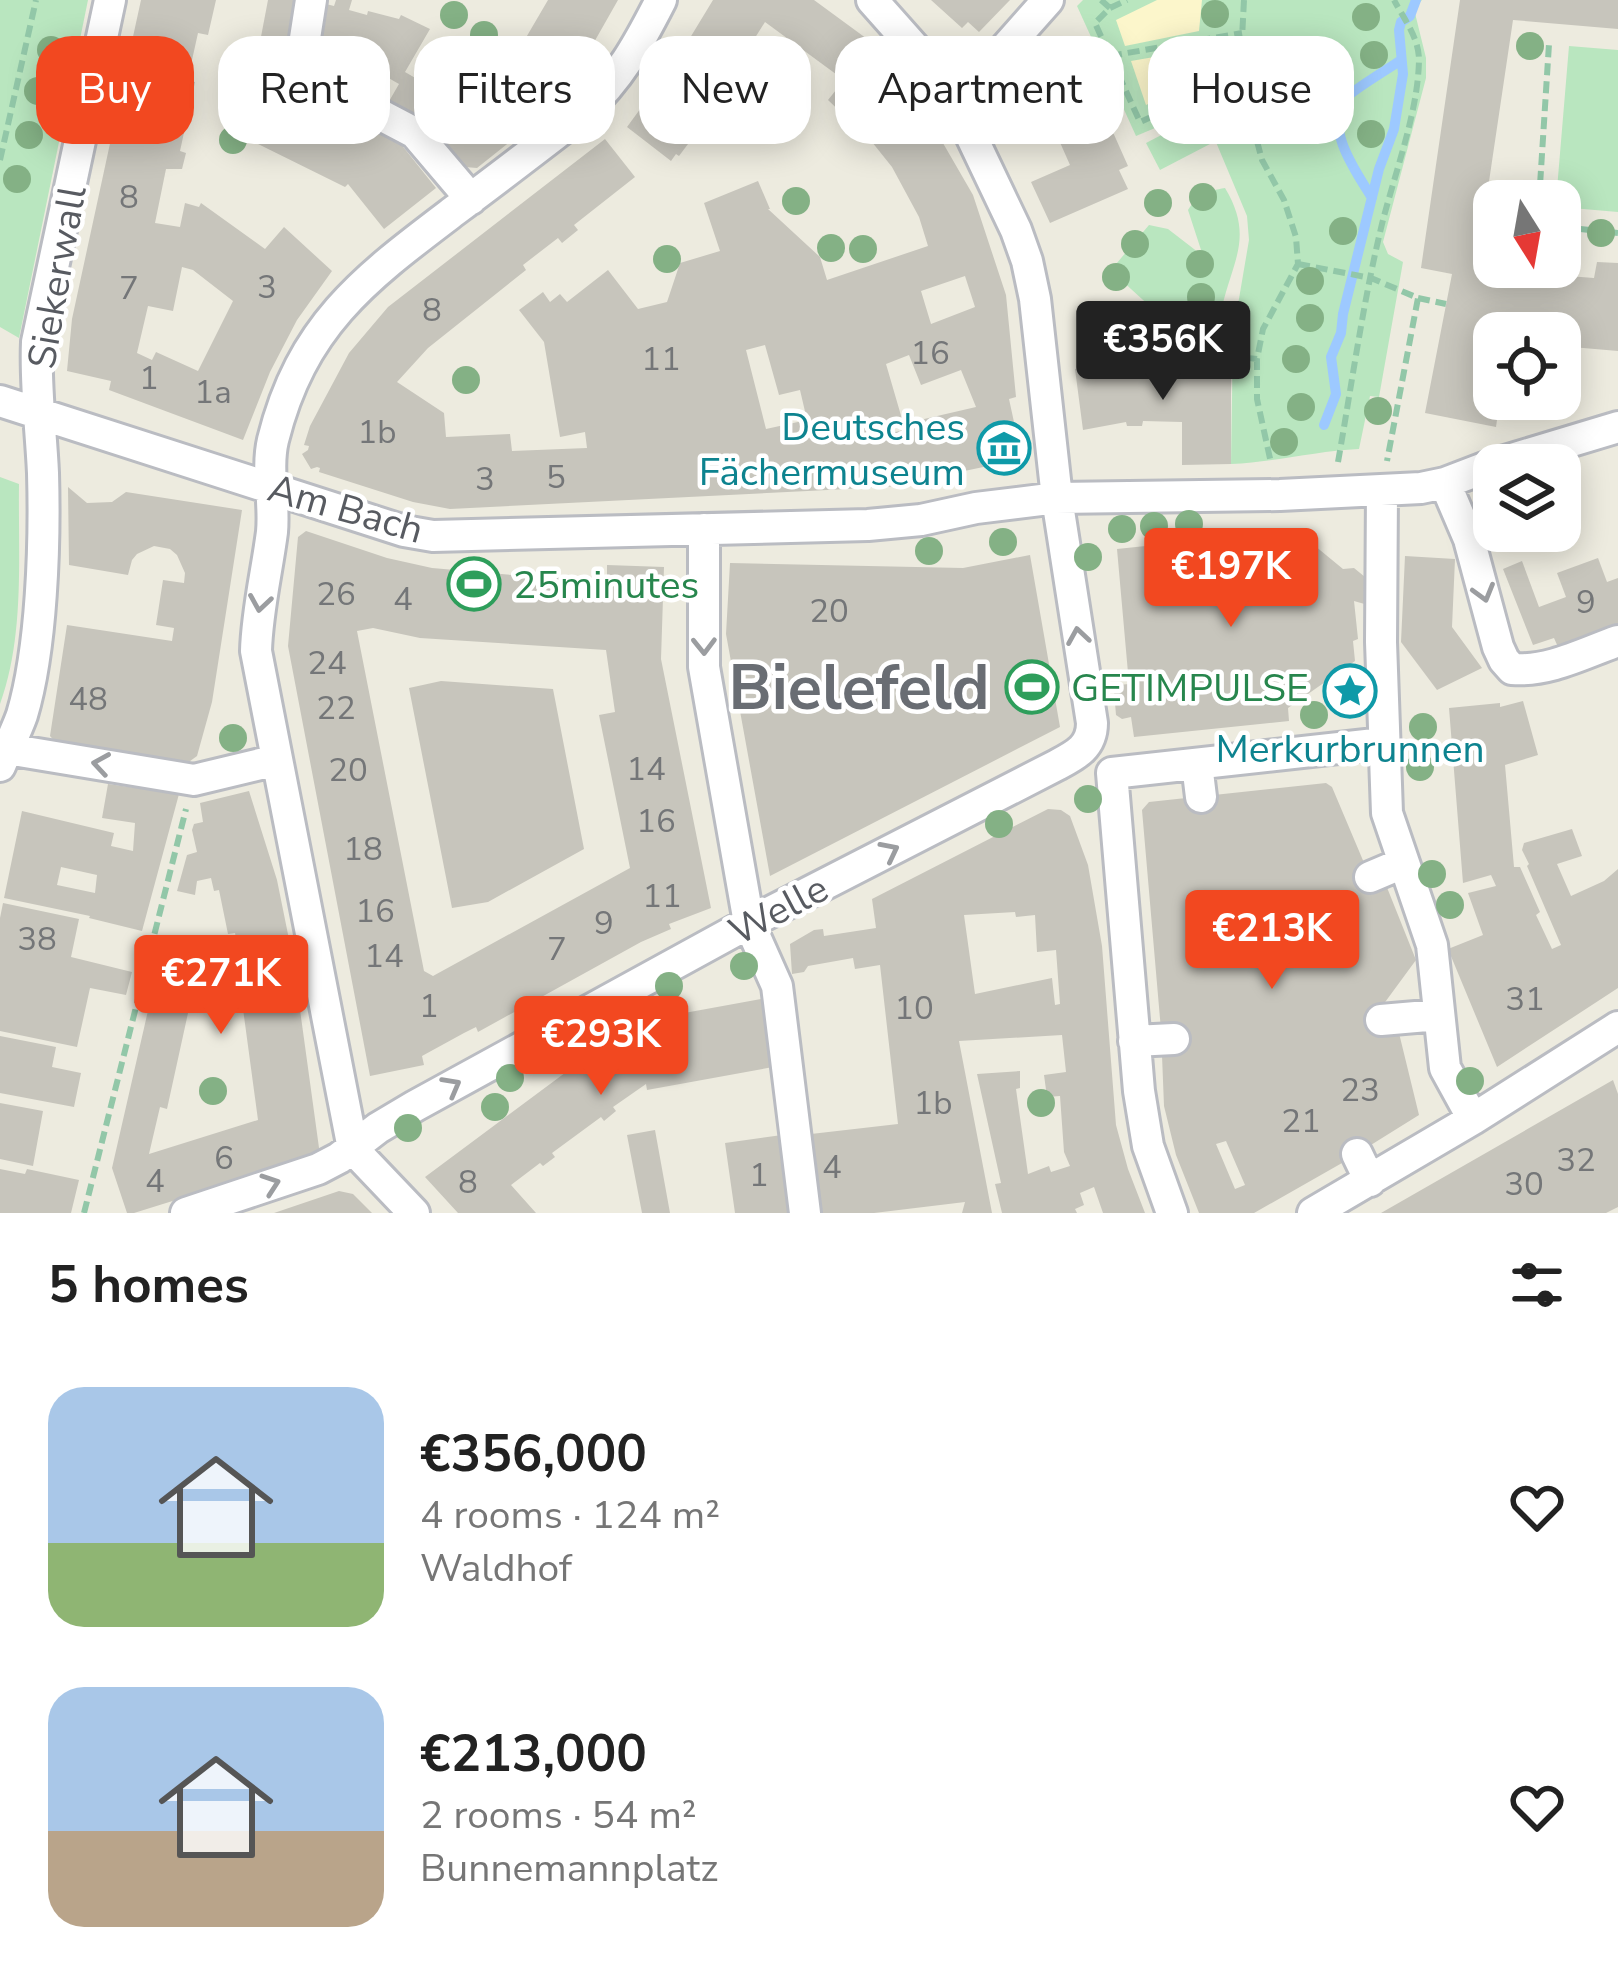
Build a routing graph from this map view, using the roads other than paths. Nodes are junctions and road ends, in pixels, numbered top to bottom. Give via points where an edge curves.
1 (110, 0) edge
2 (311, 0) edge
3 (661, 0) edge
4 (872, 0) edge
5 (1048, 0) edge
6 (903, 36) edge
7 (1016, 36) edge
8 (975, 144) edge
9 (471, 199) junction
10 (0, 401) edge
11 (39, 414) junction
12 (1618, 427) edge
13 (1445, 483) junction
14 (271, 487) junction
15 (1382, 491) junction
16 (1057, 498) junction
17 (704, 529) junction
18 (1618, 640) edge
19 (1384, 743) junction
20 (1083, 749) junction
21 (4, 758) edge
22 (278, 760) junction
23 (1197, 764) junction
24 (1112, 773) junction
25 (1201, 797) dead end
26 (1403, 863) junction
27 (1370, 877) dead end
28 (748, 923) junction
29 (1439, 1015) junction
30 (1381, 1019) dead end
31 (1618, 1027) edge
32 (1174, 1039) dead end
33 (1135, 1041) junction
34 (1473, 1119) junction
35 (353, 1149) junction
36 (1344, 1205) edge
37 (186, 1213) edge
38 (414, 1213) edge
39 (805, 1213) edge
40 (1172, 1213) edge
41 (1313, 1213) edge

1 - 11 street, Siekerwall via 38,342
2 - 9 street via 306,66 415,133
3 - 9 street via 608,88
4 - 6 street
5 - 7 street
8 - 16 street via 1027,261
9 - 14 street via 328,319 293,378 272,444
10 - 11 street, Am Bach
11 - 14 street, Am Bach
11 - 21 street, Siekerwall via 32,666
12 - 13 street, Am Bach
13 - 15 street, Am Bach
13 -> 18 street via 1512,669 1546,667
14 - 17 street, Am Bach via 433,536
14 -> 22 street via 256,651
15 - 16 street, Am Bach
15 - 19 street
16 - 17 street, Am Bach via 896,523
20 -> 16 street via 1092,723
17 -> 28 street via 704,667
19 - 23 street
19 - 26 street via 1387,813
20 - 24 street
28 -> 20 street, Welle
22 -> 21 street via 194,780
22 - 35 street
23 - 24 street
23 - 25 street
24 - 33 street
26 - 27 street
26 - 29 street via 1432,945
35 -> 28 street, Welle via 416,1106
28 - 39 street via 777,986
29 - 30 street
29 - 34 street via 1445,1068
31 - 34 street
32 - 33 street
33 - 40 street via 1148,1146
34 - 36 street via 1363,1168
37 -> 35 street, Welle
35 - 38 street
36 - 41 street

